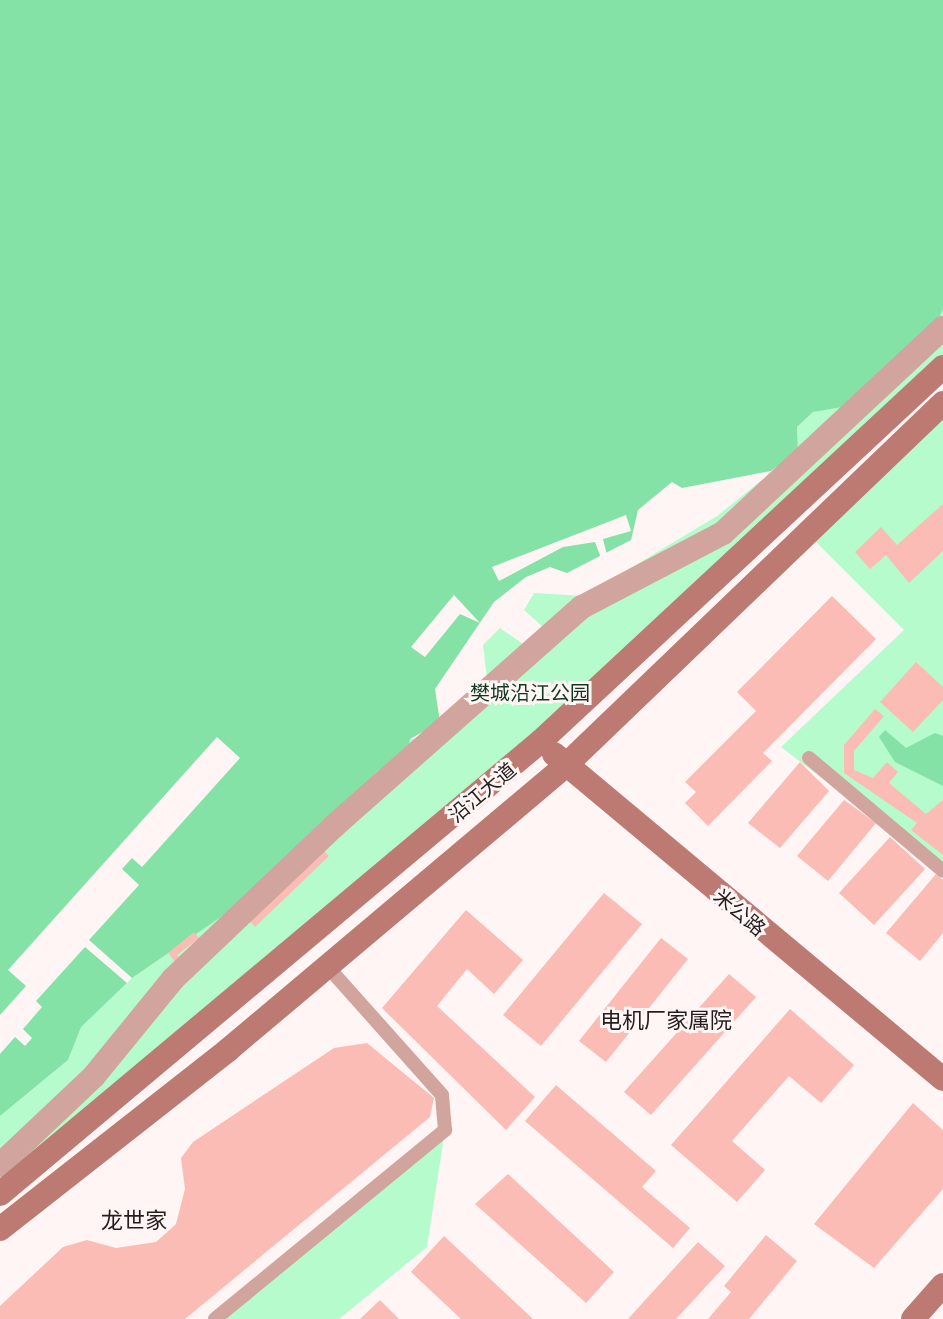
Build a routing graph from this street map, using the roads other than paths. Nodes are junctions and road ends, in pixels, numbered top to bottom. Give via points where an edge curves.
1 (943, 328) edge
2 (943, 367) edge
3 (943, 403) edge
4 (541, 741) junction
5 (809, 758) dead end
6 (565, 766) junction
7 (943, 871) edge
8 (326, 965) junction
9 (943, 1079) edge
10 (0, 1165) edge
11 (0, 1194) edge
12 (0, 1229) edge
13 (943, 1285) edge
14 (215, 1319) edge
15 (913, 1319) edge

1 - 10 street via 723,533 582,607 333,827 173,979 94,1076
2 - 4 main road, 沿江大道
3 - 6 main road, 沿江大道
4 - 6 main road, 米公路
4 - 11 main road, 沿江大道
5 - 7 lane
6 - 8 main road, 沿江大道
6 - 9 main road, 米公路
8 - 12 main road, 沿江大道
8 - 14 lane via 442,1095 445,1130
13 - 15 main road

